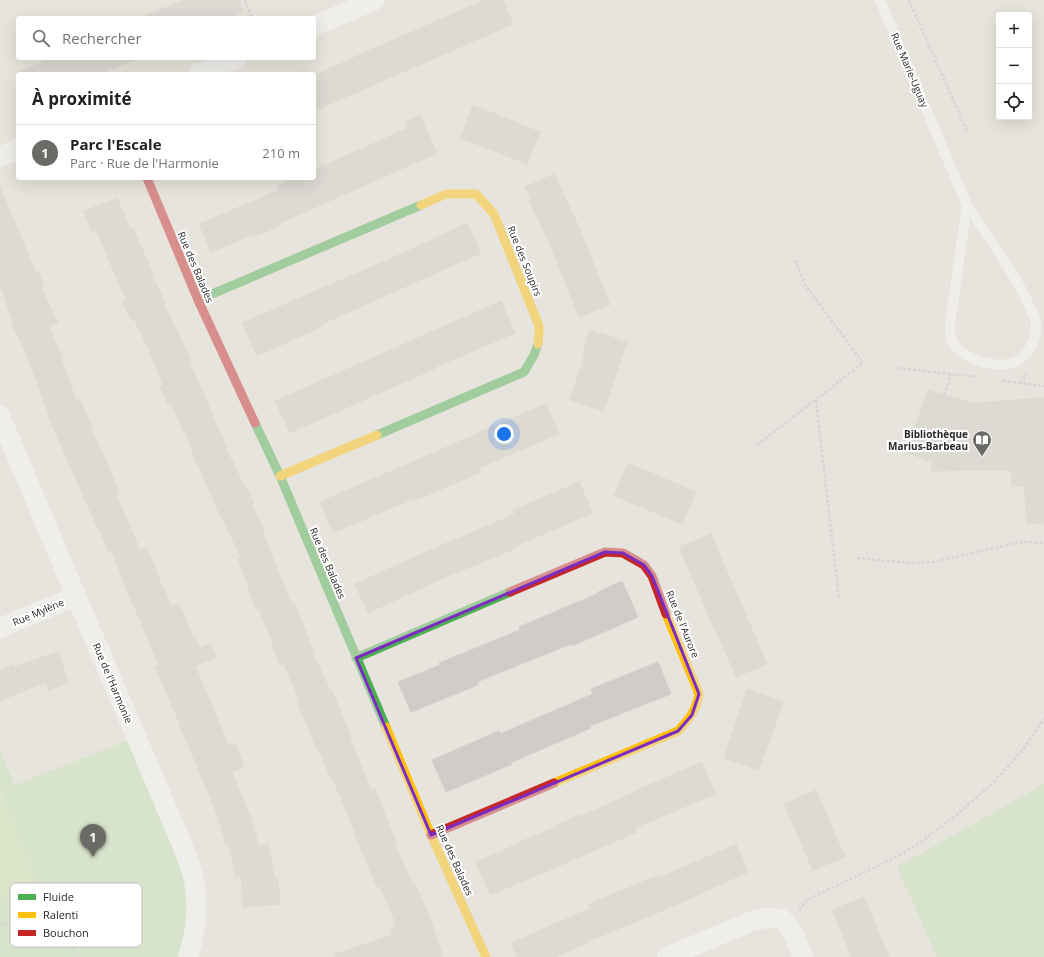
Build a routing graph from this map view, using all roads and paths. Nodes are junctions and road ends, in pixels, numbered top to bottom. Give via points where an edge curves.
1 (245, 0) edge
2 (375, 0) edge
3 (880, 0) edge
4 (909, 0) edge
5 (251, 16) edge
6 (316, 25) edge
7 (232, 60) edge
8 (203, 72) edge
9 (967, 131) dead end
10 (16, 150) edge
11 (0, 157) edge
12 (148, 180) edge
13 (967, 204) junction
14 (795, 260) dead end
15 (198, 300) junction
16 (898, 368) dead end
17 (951, 374) junction
18 (982, 378) dead end
19 (997, 380) dead end
20 (1044, 386) edge
21 (944, 395) dead end
22 (816, 399) junction
23 (0, 416) edge
24 (757, 445) dead end
25 (280, 476) junction
26 (1044, 543) edge
27 (857, 558) dead end
28 (76, 596) junction
29 (839, 599) dead end
30 (0, 628) edge
31 (356, 658) junction
32 (1044, 719) edge
33 (432, 835) junction
34 (799, 910) dead end
35 (10, 922) edge
36 (0, 925) edge
37 (72, 947) edge
38 (76, 957) edge
39 (188, 957) edge
40 (486, 957) edge
41 (667, 957) edge
42 (803, 957) edge

1 - 5 path
2 - 6 street
3 - 13 lane, Rue Marie-Uguay
4 - 9 path
7 - 8 street
10 - 11 street
12 - 15 street, Rue des Balades
13 - 13 lane, Rue Marie-Uguay via 951,317 952,340 968,357 981,362 1006,364 1018,361 1025,355 1034,339 1035,320 1000,253
14 - 22 path via 804,285 863,363
15 - 25 street, Rue des Balades
15 - 25 street, Rue des Soupirs via 446,194 476,194 494,214 539,326 540,334 535,354 524,372
16 - 17 path
17 - 18 path
17 - 21 path
19 - 20 path
22 - 24 path
22 - 29 path
23 - 28 street, Rue de l'Harmonie
25 - 31 street, Rue des Balades
26 - 27 path via 1021,542 932,562 909,563
28 - 30 street, Rue Mylène
28 - 39 street, Rue de l'Harmonie via 182,842 192,872 196,900 195,926
31 - 33 street, Rue des Balades
31 - 33 street, Rue de l'Aurore via 605,552 623,553 644,565 652,576 699,694 692,715 678,731
32 - 34 path via 1021,752 992,784 959,813 904,853 807,900
33 - 40 street, Rue des Balades
35 - 36 path
37 - 38 path
41 - 42 street via 750,922 766,918 782,919 793,933

